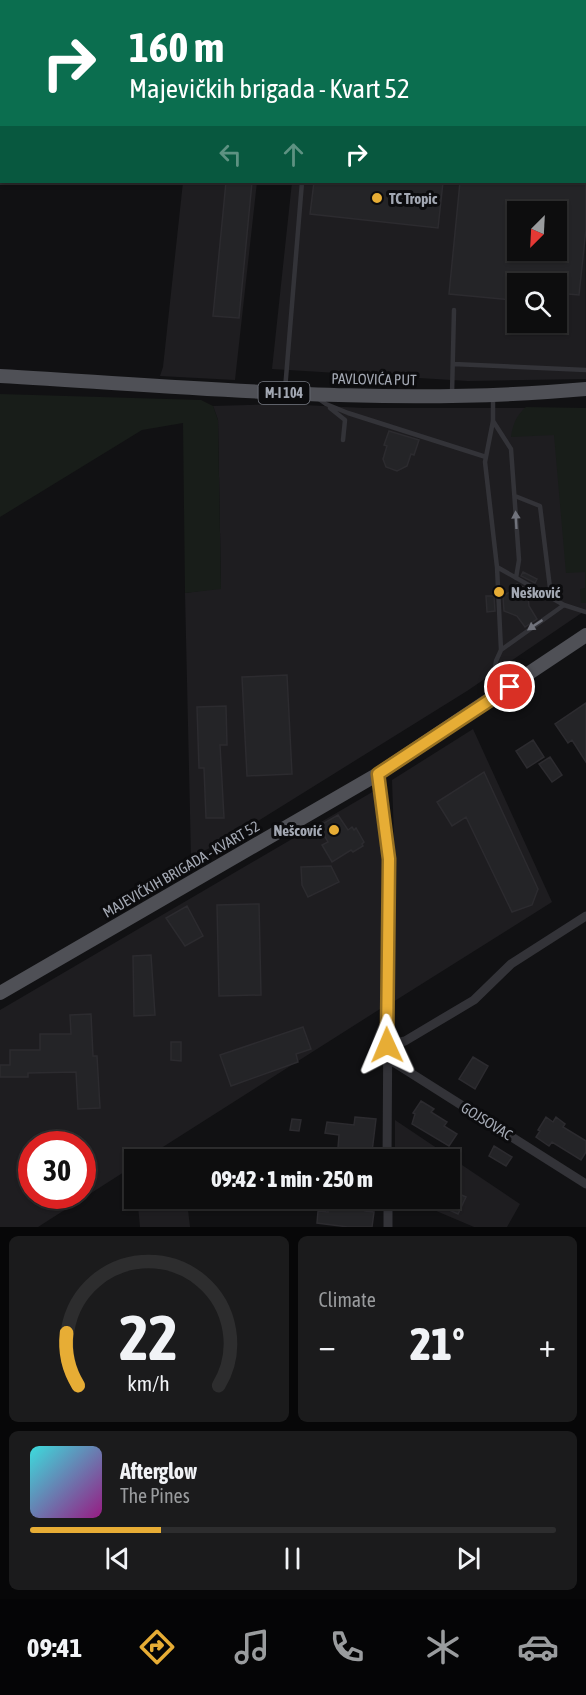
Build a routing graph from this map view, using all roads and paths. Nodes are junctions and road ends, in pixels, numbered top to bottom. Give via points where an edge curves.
1 (302, 183) edge
2 (454, 310) dead end
3 (453, 364) junction
4 (586, 370) edge
5 (0, 376) edge
6 (586, 390) edge
7 (285, 393) junction
8 (312, 394) junction
9 (452, 396) junction
10 (493, 396) junction
11 (326, 404) junction
12 (493, 421) junction
13 (343, 440) dead end
14 (486, 457) junction
15 (515, 496) junction
16 (497, 567) junction
17 (516, 578) junction
18 (551, 596) junction
19 (564, 605) junction
20 (586, 612) edge
21 (586, 635) edge
22 (501, 650) junction
23 (491, 699) junction
24 (378, 774) junction
25 (219, 852) dead end
26 (119, 909) dead end
27 (586, 916) edge
28 (0, 993) edge
29 (387, 1045) junction
30 (387, 1058) junction
31 (387, 1149) edge
32 (586, 1184) edge
33 (387, 1209) edge
34 (388, 1227) edge

1 - 7 lane
2 - 3 lane
3 - 4 lane
3 - 9 lane
5 - 7 main road, PAVLOVIĆA PUT / M-I 104
6 - 10 main road, PAVLOVIĆA PUT / M-I 104
7 - 8 main road, PAVLOVIĆA PUT / M-I 104
8 - 9 main road, PAVLOVIĆA PUT / M-I 104
8 - 11 lane
9 - 10 main road, PAVLOVIĆA PUT / M-I 104
10 - 12 lane
11 - 13 lane via 345,420
11 - 14 lane
12 - 14 lane
12 - 15 lane via 511,449
14 - 16 lane
17 -> 15 lane via 519,560
15 - 18 lane via 540,506
16 - 17 lane
16 - 22 lane
17 - 18 lane
18 - 19 lane
19 - 20 lane
19 -> 22 lane
21 - 23 main road, MAJEVIČKIH BRIGADA - KVART 52
22 - 23 lane
23 - 24 main road, MAJEVIČKIH BRIGADA - KVART 52
24 - 28 main road, MAJEVIČKIH BRIGADA - KVART 52
24 - 29 street via 389,859
25 - 26 path
27 - 29 street via 512,964 474,1000 405,1041
29 - 30 street
30 - 31 street
30 - 32 street, GOJSOVAC
33 - 34 street

